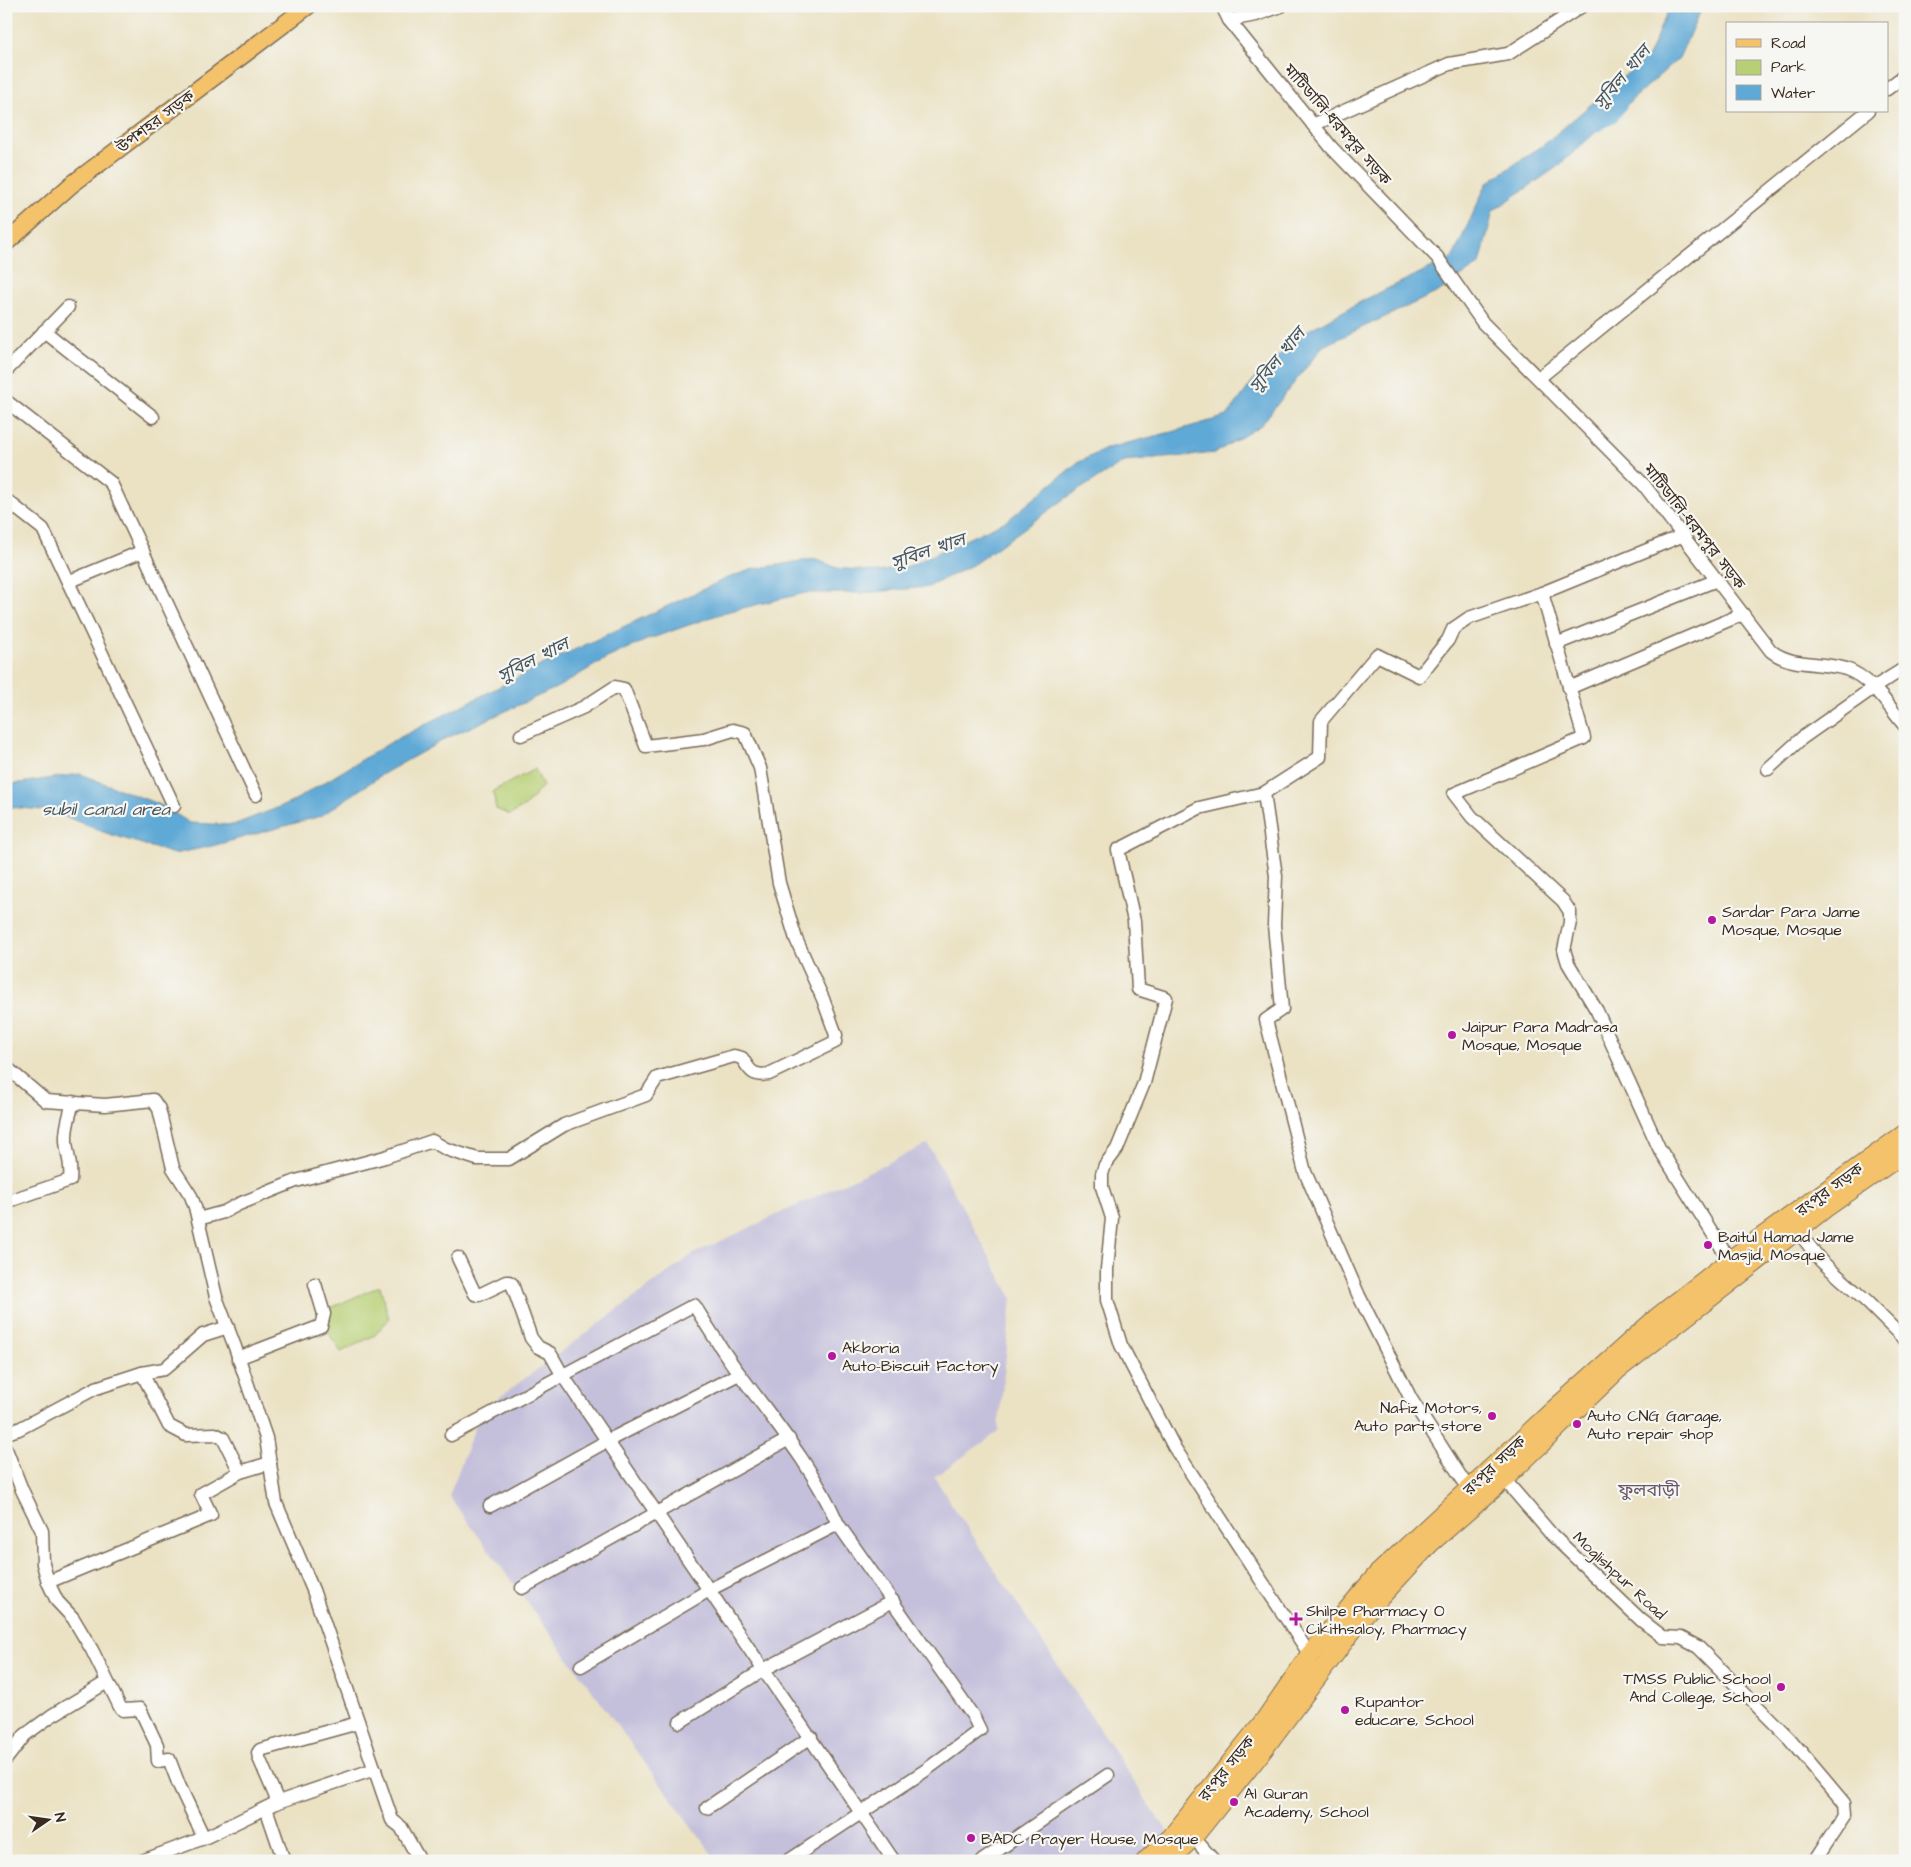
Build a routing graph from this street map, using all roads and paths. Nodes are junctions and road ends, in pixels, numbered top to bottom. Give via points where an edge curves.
1 (308, 6) edge
2 (1222, 6) edge
3 (1281, 6) edge
4 (1582, 6) edge
5 (1230, 20) junction
6 (1905, 74) edge
7 (1888, 88) edge
8 (1867, 112) edge
9 (1313, 125) junction
10 (6, 242) edge
11 (68, 307) dead end
12 (44, 331) junction
13 (6, 371) edge
14 (1539, 378) junction
15 (6, 401) edge
16 (153, 417) dead end
17 (6, 500) edge
18 (1684, 535) junction
19 (143, 550) junction
20 (1716, 580) junction
21 (68, 582) junction
22 (1542, 593) junction
23 (1743, 614) junction
24 (1556, 644) junction
25 (1905, 668) edge
26 (1569, 688) junction
27 (1873, 688) junction
28 (1905, 726) edge
29 (522, 735) dead end
30 (1768, 769) dead end
31 (1264, 793) junction
32 (256, 795) dead end
33 (174, 806) dead end
34 (6, 1067) edge
35 (73, 1102) junction
36 (1905, 1134) edge
37 (1905, 1152) edge
38 (6, 1202) edge
39 (198, 1219) junction
40 (1797, 1230) junction
41 (458, 1258) dead end
42 (1730, 1261) junction
43 (315, 1284) dead end
44 (228, 1327) junction
45 (1905, 1340) edge
46 (238, 1358) junction
47 (142, 1373) junction
48 (739, 1374) junction
49 (562, 1376) junction
50 (6, 1433) edge
51 (451, 1436) dead end
52 (788, 1439) junction
53 (607, 1442) junction
54 (6, 1449) edge
55 (270, 1463) junction
56 (240, 1472) junction
57 (1504, 1478) junction
58 (1468, 1488) junction
59 (490, 1506) dead end
60 (656, 1513) junction
61 (838, 1524) junction
62 (48, 1582) junction
63 (522, 1588) dead end
64 (710, 1590) junction
65 (893, 1601) junction
66 (1310, 1655) junction
67 (581, 1666) dead end
68 (763, 1670) junction
69 (107, 1682) junction
70 (680, 1722) dead end
71 (358, 1723) junction
72 (811, 1738) junction
73 (6, 1759) edge
74 (375, 1769) junction
75 (1108, 1775) dead end
76 (278, 1802) junction
77 (266, 1808) junction
78 (708, 1808) dead end
79 (862, 1813) junction
80 (1192, 1837) junction
81 (204, 1838) junction
82 (142, 1861) edge
83 (284, 1861) edge
84 (420, 1861) edge
85 (788, 1861) edge
86 (894, 1861) edge
87 (982, 1861) edge
88 (1146, 1861) edge
89 (1168, 1861) edge
90 (1214, 1861) edge
91 (1815, 1861) edge

1 - 10 main road, উপশহর সড়ক via 71,185
2 - 5 street, মাটিডালি-ধরমপুর সড়ক
3 - 5 street
4 - 9 street via 1508,54 1449,64
5 - 9 street, মাটিডালি-ধরমপুর সড়ক
6 - 7 street
8 - 14 street
9 - 14 street, মাটিডালি-ধরমপুর সড়ক via 1436,257 1483,323
11 - 12 street
12 - 13 street
12 - 16 street
14 - 18 street, মাটিডালি-ধরমপুর সড়ক via 1644,484
15 - 19 street via 112,483
17 - 21 street via 43,528
18 - 20 street, মাটিডালি-ধরমপুর সড়ক
18 - 22 street
19 - 21 street
19 - 32 street
20 - 23 street, মাটিডালি-ধরমপুর সড়ক
20 - 24 street
21 - 33 street
22 - 24 street
22 - 31 street via 1469,618 1454,629 1419,676 1377,655 1321,721 1320,756
23 - 26 street
23 - 27 street, মাটিডালি-ধরমপুর সড়ক via 1780,658 1845,669 1860,676
24 - 26 street
25 - 27 street
26 - 42 street via 1584,738 1454,794 1472,817 1563,901 1570,912 1564,950 1568,963 1597,1011 1659,1148
27 - 28 street, মাটিডালি-ধরমপুর সড়ক
27 - 30 street via 1802,738
29 - 39 street via 584,707 615,688 624,689 646,746 704,739 733,730 745,733 760,768 779,883 796,939 836,1035 835,1042 760,1076 749,1070 742,1058 734,1056 657,1078 646,1095 564,1125 509,1159 477,1159 446,1149 432,1140 385,1157 296,1181 224,1212
31 - 58 street via 1276,876 1274,925 1282,1009 1266,1020 1305,1172 1359,1296 1411,1399
31 - 66 street via 1199,808 1118,850 1134,921 1138,989 1166,998 1144,1082 1117,1149 1102,1174 1102,1187 1112,1218 1107,1269 1108,1300 1121,1346 1174,1447
34 - 35 street via 46,1101
35 - 38 street via 66,1140 72,1166 70,1180
35 - 39 street via 105,1105 153,1100 159,1109 174,1168 191,1196
36 - 42 highway, রংপুর সড়ক
37 - 40 highway, রংপুর সড়ক
39 - 44 street via 216,1297
40 - 45 street via 1821,1261
40 - 57 highway, রংপুর সড়ক via 1618,1369
41 - 49 street via 475,1294 506,1282 512,1284 531,1338 538,1348 550,1354
42 - 58 highway, রংপুর সড়ক via 1658,1317
43 - 46 street via 324,1314 321,1326
44 - 46 street
44 - 47 street via 203,1336 164,1369
46 - 55 street via 260,1420
47 - 50 street via 96,1388
47 - 56 street via 169,1426 186,1435 215,1434 223,1438
48 - 49 street via 694,1306
48 - 52 street
48 - 53 street
49 - 51 street
49 - 53 street
52 - 60 street
52 - 61 street via 827,1500
53 - 59 street
53 - 60 street
54 - 62 street via 42,1531 42,1564
55 - 56 street
55 - 71 street via 276,1503 312,1585
56 - 62 street via 201,1494 211,1515
57 - 80 highway, রংপুর সড়ক via 1430,1543 1365,1613 1258,1756
57 - 91 street, Moglishpur Road via 1552,1535 1641,1620 1663,1637 1681,1638 1698,1647 1790,1739 1844,1803 1846,1815
58 - 66 highway, রংপুর সড়ক via 1377,1575
60 - 63 street
60 - 64 street
61 - 64 street
61 - 65 street
62 - 69 street via 57,1601 73,1618 92,1650
64 - 67 street
64 - 68 street
65 - 68 street
65 - 79 street via 980,1730
66 - 88 highway, রংপুর সড়ক via 1265,1720 1171,1838
68 - 70 street
68 - 72 street
69 - 73 street via 25,1735
69 - 81 street via 123,1710 140,1709 157,1745 158,1761 169,1759
71 - 74 street
71 - 76 street via 260,1750 259,1758
72 - 78 street
72 - 79 street
74 - 76 street
74 - 84 street via 392,1820 401,1827
75 - 87 street
76 - 77 street
77 - 81 street
77 - 83 street
79 - 85 street
79 - 86 street
80 - 89 highway, রংপুর সড়ক
80 - 90 street
81 - 82 street

